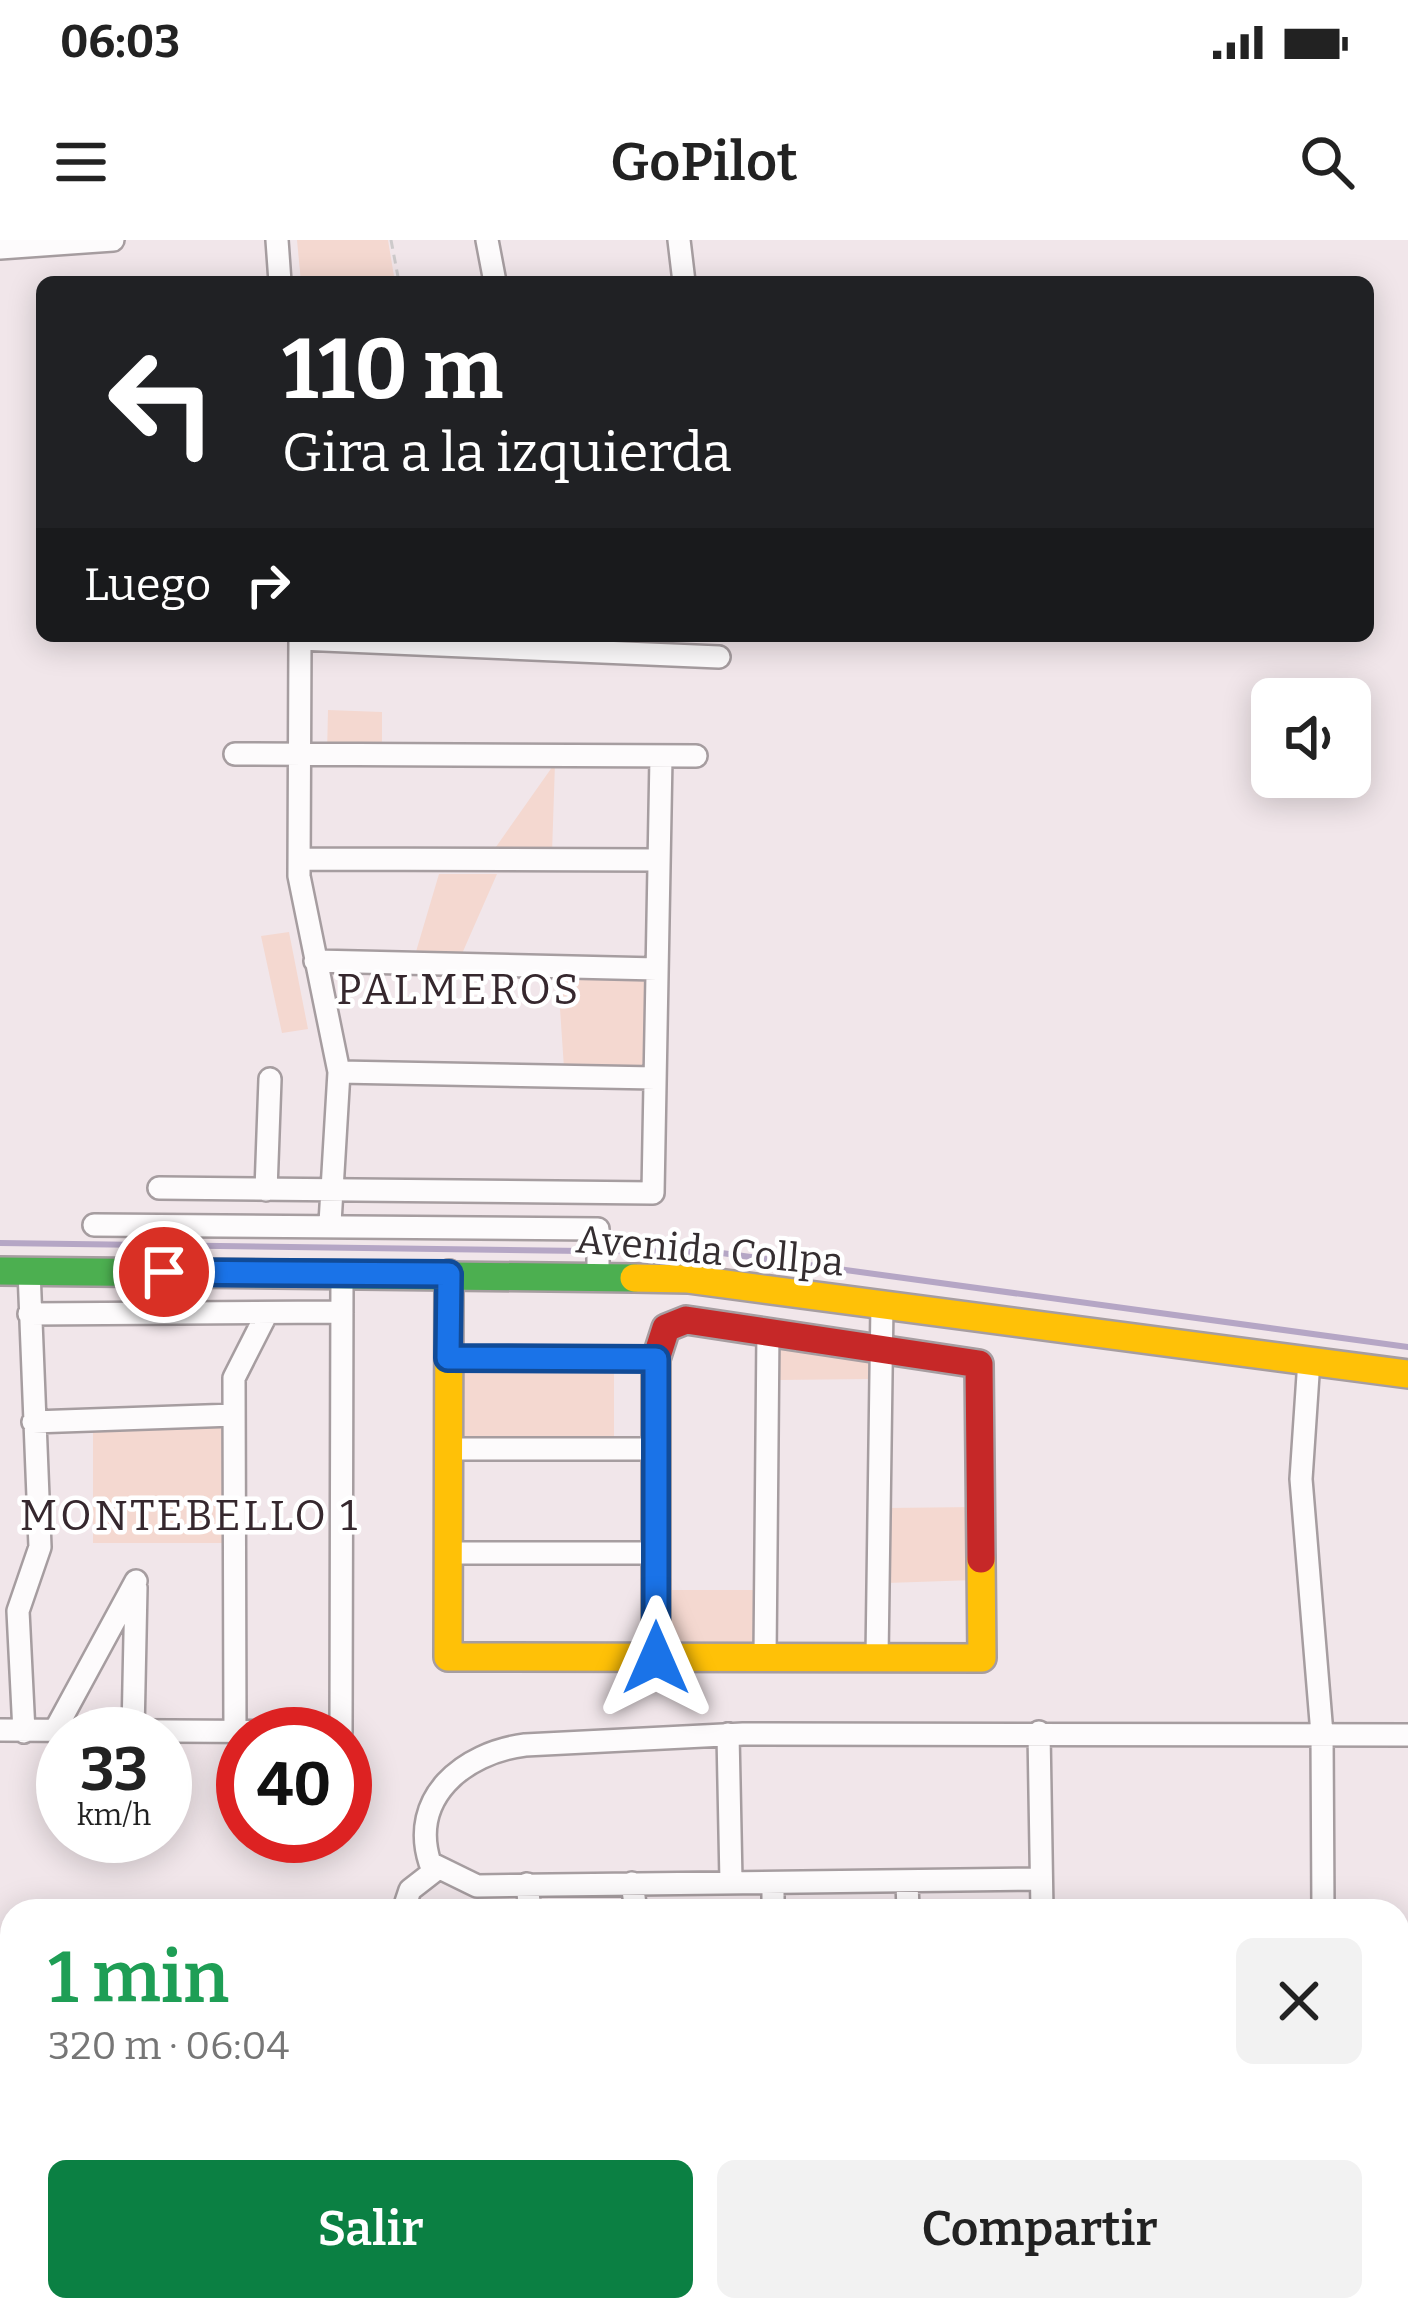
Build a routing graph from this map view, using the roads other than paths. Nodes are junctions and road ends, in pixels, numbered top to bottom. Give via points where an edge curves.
1 (113, 240) edge
2 (277, 240) edge
3 (487, 240) edge
4 (679, 240) edge
5 (0, 248) edge
6 (280, 276) edge
7 (494, 276) edge
8 (683, 276) edge
9 (300, 642) edge
10 (405, 642) edge
11 (719, 657) dead end
12 (235, 754) dead end
13 (301, 755) junction
14 (696, 756) dead end
15 (661, 757) junction
16 (299, 859) junction
17 (659, 860) junction
18 (315, 962) junction
19 (657, 969) junction
20 (339, 1072) junction
21 (655, 1078) junction
22 (270, 1079) dead end
23 (159, 1188) dead end
24 (266, 1190) junction
25 (330, 1191) junction
26 (330, 1223) junction
27 (94, 1226) dead end
28 (0, 1270) edge
29 (29, 1271) junction
30 (342, 1273) junction
31 (449, 1274) junction
32 (598, 1277) junction
33 (882, 1304) junction
34 (342, 1312) junction
35 (267, 1313) junction
36 (29, 1314) junction
37 (768, 1330) junction
38 (879, 1345) junction
39 (448, 1358) junction
40 (656, 1359) junction
41 (1309, 1360) junction
42 (1408, 1374) edge
43 (234, 1414) junction
44 (33, 1422) junction
45 (448, 1449) junction
46 (656, 1449) junction
47 (448, 1552) junction
48 (656, 1553) junction
49 (656, 1658) junction
50 (765, 1658) junction
51 (877, 1658) junction
52 (68, 1707) edge
53 (133, 1707) edge
54 (236, 1707) edge
55 (341, 1707) edge
56 (0, 1730) edge
57 (24, 1732) junction
58 (36, 1732) edge
59 (1039, 1732) junction
60 (1322, 1733) junction
61 (728, 1734) junction
62 (1408, 1735) edge
63 (437, 1869) junction
64 (1041, 1879) junction
65 (731, 1881) junction
66 (908, 1882) junction
67 (632, 1883) junction
68 (527, 1884) junction
69 (773, 1884) junction
70 (407, 1899) edge
71 (529, 1899) edge
72 (634, 1899) edge
73 (773, 1899) edge
74 (908, 1899) edge
75 (1042, 1899) edge
76 (1323, 1899) edge

1 - 5 street
2 - 6 street
3 - 7 street
4 - 8 street
9 - 13 street
10 - 11 street
12 - 13 street
13 - 15 street
13 - 16 street
14 - 15 street
15 - 17 street
16 - 17 street
16 - 18 street
17 - 19 street
18 - 19 street
18 - 20 street
19 - 21 street
20 - 21 street
20 - 25 street
21 - 25 street via 653,1193
22 - 24 street
23 - 24 street
24 - 25 street
25 - 26 street
26 - 27 street
26 - 32 street via 598,1229
28 - 29 street, Avenida Collpa
29 - 30 street, Avenida Collpa
29 - 36 street
30 - 31 street, Avenida Collpa
30 - 34 street
31 - 32 street, Avenida Collpa
31 - 39 street
32 - 33 street, Avenida Collpa via 688,1279
33 - 38 street
33 - 41 street, Avenida Collpa
34 - 35 street
34 - 55 street
35 - 36 street
35 - 43 street via 234,1378
36 - 44 street
37 - 38 street
37 - 40 street via 676,1322
37 - 50 street
38 - 51 street
38 - 51 street via 969,1358 983,1374 982,1658
39 - 40 street
39 - 45 street
40 - 46 street
41 - 42 street, Avenida Collpa
41 - 60 street via 1301,1478
43 - 44 street
43 - 54 street
44 - 57 street via 40,1546 18,1611
45 - 46 street
45 - 47 street
46 - 48 street
47 - 48 street
47 - 49 street via 448,1658
48 - 49 street
49 - 50 street
50 - 51 street
52 - 53 street via 136,1581
56 - 57 street
57 - 58 street
59 - 60 street
59 - 61 street
59 - 64 street
60 - 62 street
60 - 76 street
61 - 63 street via 525,1745 476,1759 447,1780 426,1811 423,1842
61 - 65 street
63 - 68 street via 477,1886
63 - 70 street
64 - 66 street
64 - 75 street
65 - 67 street
65 - 69 street
66 - 69 street
66 - 74 street
67 - 68 street
67 - 72 street
68 - 71 street
69 - 73 street

